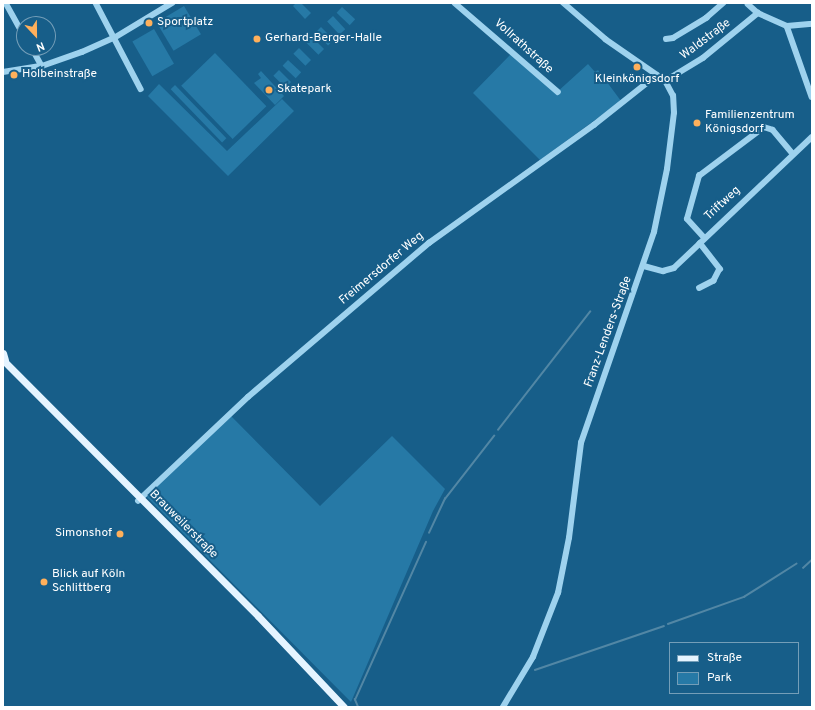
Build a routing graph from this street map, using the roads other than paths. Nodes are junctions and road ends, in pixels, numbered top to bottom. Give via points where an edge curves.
1 (6, 3) edge
2 (96, 3) edge
3 (172, 3) edge
4 (455, 3) edge
5 (563, 3) edge
6 (723, 3) edge
7 (748, 4) edge
8 (758, 14) junction
9 (16, 21) edge
10 (812, 24) edge
11 (788, 26) junction
12 (114, 38) junction
13 (666, 39) dead end
14 (36, 56) edge
15 (42, 66) junction
16 (3, 72) edge
17 (657, 75) junction
18 (665, 81) junction
19 (141, 89) dead end
20 (558, 92) dead end
21 (812, 97) edge
22 (812, 137) edge
23 (793, 154) junction
24 (704, 238) junction
25 (700, 243) junction
26 (644, 266) junction
27 (700, 288) dead end
28 (3, 353) edge
29 (4, 360) edge
30 (139, 499) junction
31 (344, 707) edge
32 (503, 707) edge

1 - 9 street
2 - 12 street
3 - 12 street
4 - 20 street, Vollrathstraße
5 - 17 street, Franz-Lenders-Straße via 606,40
6 - 13 street via 706,18
7 - 8 street
8 - 11 street
8 - 18 street, Waldstraße via 703,58
10 - 11 street
11 - 21 street
12 - 15 street
12 - 19 street
14 - 15 street
15 - 16 street
17 - 18 street, Franz-Lenders-Straße
17 - 30 street, Freimersdorfer Weg via 594,125 429,242 254,392
18 - 26 street, Franz-Lenders-Straße via 674,102 672,135 660,204
22 - 23 street, Triftweg
23 - 24 street, Triftweg
23 - 24 street via 773,130 764,127 699,176 687,219
24 - 25 street, Triftweg
25 - 26 street, Triftweg via 670,270 655,270
25 - 27 street via 720,269 714,281
26 - 32 street, Franz-Lenders-Straße via 581,442 569,538 558,594 533,657
28 - 29 main road, Brauweilerstraße
29 - 30 main road, Brauweilerstraße
30 - 31 main road, Brauweilerstraße

